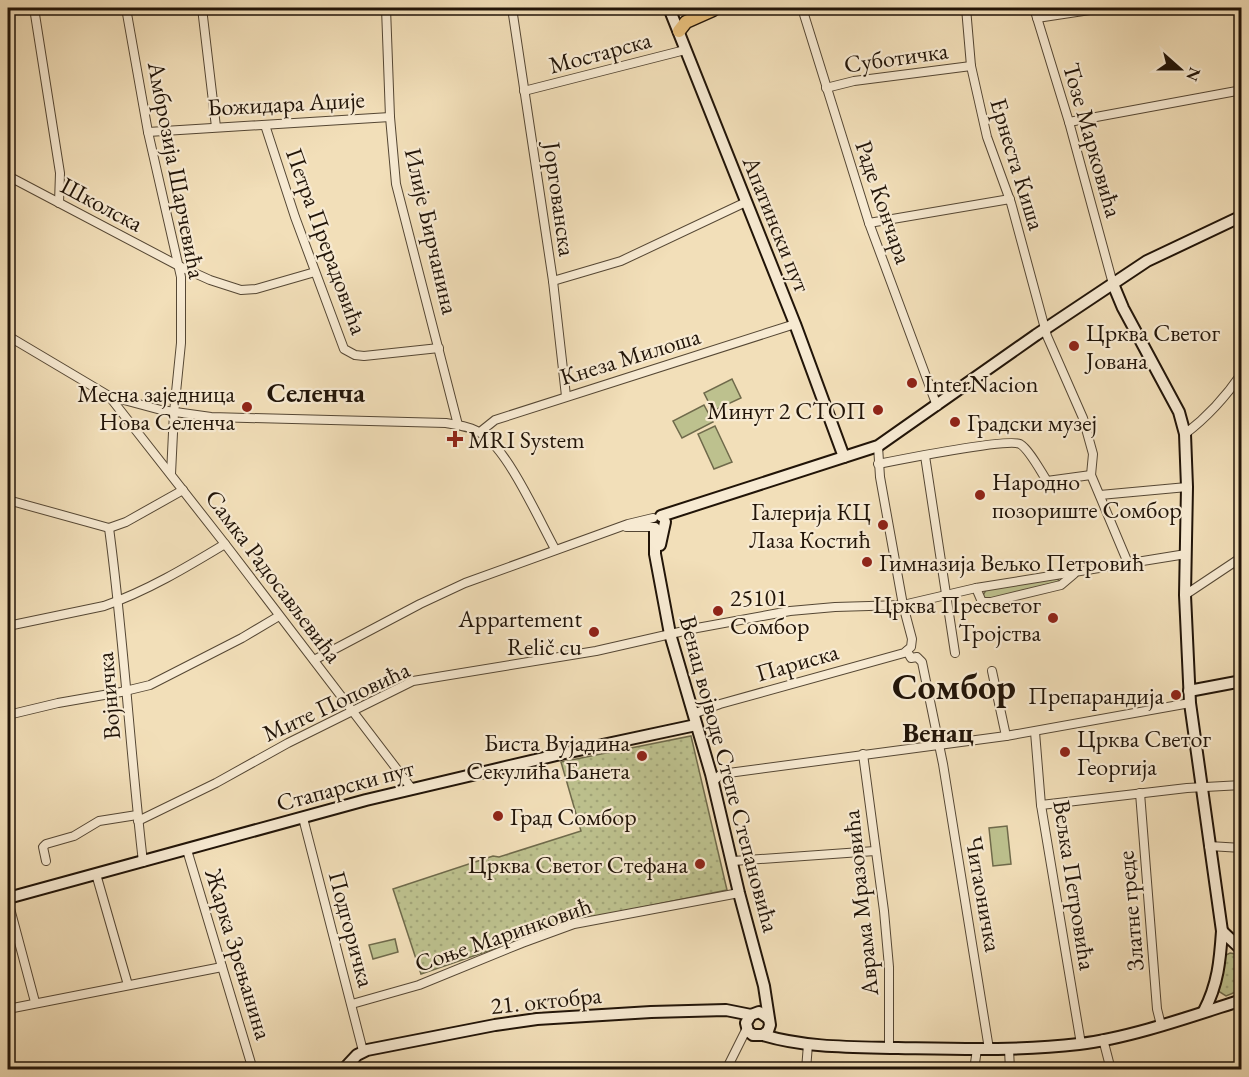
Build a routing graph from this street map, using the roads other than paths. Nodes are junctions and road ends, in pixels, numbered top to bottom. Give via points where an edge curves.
1 (34, 8) edge
2 (126, 8) edge
3 (202, 8) edge
4 (386, 8) edge
5 (512, 8) edge
6 (669, 8) edge
7 (697, 8) edge
8 (802, 8) edge
9 (966, 8) edge
10 (1034, 8) edge
11 (1103, 8) edge
12 (718, 9) edge
13 (1037, 18) junction
14 (679, 31) junction
15 (685, 50) junction
16 (972, 66) junction
17 (826, 88) junction
18 (1242, 90) edge
19 (524, 91) junction
20 (390, 117) junction
21 (1069, 122) junction
22 (265, 125) junction
23 (216, 128) junction
24 (148, 132) junction
25 (8, 176) edge
26 (1010, 199) junction
27 (746, 202) junction
28 (59, 203) junction
29 (1242, 216) edge
30 (869, 223) junction
31 (179, 266) junction
32 (315, 272) junction
33 (553, 281) junction
34 (1113, 284) junction
35 (795, 324) junction
36 (1045, 329) junction
37 (8, 336) edge
38 (439, 348) junction
39 (1240, 377) edge
40 (109, 396) junction
41 (566, 396) junction
42 (937, 405) junction
43 (174, 412) junction
44 (458, 425) junction
45 (480, 432) junction
46 (1185, 434) junction
47 (878, 446) junction
48 (925, 456) junction
49 (844, 457) junction
50 (878, 464) junction
51 (171, 474) junction
52 (1091, 475) junction
53 (1187, 487) junction
54 (183, 490) junction
55 (1100, 495) junction
56 (8, 500) edge
57 (658, 523) junction
58 (109, 528) junction
59 (225, 544) junction
60 (555, 549) junction
61 (1186, 554) junction
62 (1242, 557) edge
63 (1128, 563) junction
64 (1074, 574) junction
65 (976, 588) junction
66 (947, 594) junction
67 (1185, 595) junction
68 (119, 601) junction
69 (903, 605) junction
70 (279, 616) junction
71 (8, 626) edge
72 (670, 634) junction
73 (909, 649) junction
74 (955, 653) dead end
75 (314, 660) junction
76 (992, 671) dead end
77 (1242, 681) edge
78 (128, 691) junction
79 (1189, 691) junction
80 (1190, 703) junction
81 (353, 712) junction
82 (8, 715) edge
83 (694, 719) junction
84 (1035, 732) junction
85 (1006, 736) junction
86 (939, 746) junction
87 (863, 754) junction
88 (717, 778) junction
89 (1242, 785) edge
90 (1201, 787) junction
91 (412, 789) junction
92 (1140, 793) junction
93 (1041, 805) junction
94 (137, 818) junction
95 (303, 818) junction
96 (1209, 846) junction
97 (1242, 848) edge
98 (187, 849) junction
99 (875, 851) junction
100 (46, 861) dead end
101 (733, 861) junction
102 (143, 862) junction
103 (96, 874) junction
104 (739, 894) junction
105 (8, 899) edge
106 (1222, 931) junction
107 (1241, 950) edge
108 (1220, 956) junction
109 (222, 967) junction
110 (128, 985) junction
111 (1215, 987) junction
112 (766, 998) junction
113 (1242, 1000) edge
114 (35, 1002) junction
115 (352, 1004) junction
116 (1228, 1004) junction
117 (8, 1009) edge
118 (1204, 1011) junction
119 (734, 1012) junction
120 (752, 1014) junction
121 (769, 1020) junction
122 (1161, 1025) junction
123 (752, 1031) junction
124 (1103, 1039) junction
125 (789, 1041) junction
126 (808, 1044) junction
127 (1081, 1044) junction
128 (889, 1048) junction
129 (977, 1049) junction
130 (989, 1049) junction
131 (1009, 1049) junction
132 (363, 1051) junction
133 (253, 1070) edge
134 (343, 1070) edge
135 (726, 1070) edge
136 (806, 1070) edge
137 (974, 1070) edge
138 (1010, 1070) edge
139 (1111, 1070) edge

1 - 28 street via 60,172
2 - 24 street, Амброзија Шарчевића
3 - 23 street
4 - 20 street, Илије Бирчанина
5 - 19 street, Јоргованска
6 - 14 main road, Апатински пут
7 - 12 main road
8 - 17 street, Раде Кончара
9 - 16 street, Ернеста Киша
10 - 13 street, Тозе Марковића
11 - 13 street
12 - 14 main road via 686,22
13 - 21 street, Тозе Марковића
14 - 15 main road, Апатински пут
15 - 19 street, Мостарска
15 - 27 main road, Апатински пут
16 - 17 street, Суботичка
16 - 26 street, Ернеста Киша via 987,136
17 - 30 street, Раде Кончара
18 - 21 street
19 - 33 street, Јоргованска
20 - 22 street, Божидара Аџије
20 - 38 street, Илије Бирчанина via 396,184
21 - 34 street, Тозе Марковића
22 - 23 street, Божидара Аџије
22 - 32 street, Петра Прерадовића
23 - 24 street, Божидара Аџије
24 - 31 street, Амброзија Шарчевића
25 - 28 street, Школска
26 - 30 street
26 - 36 street, Ернеста Киша
27 - 33 street via 621,261
27 - 35 main road, Апатински пут
28 - 31 street, Школска
29 - 34 main road via 1170,249
30 - 42 street, Раде Кончара
31 - 32 street, Школска via 210,280 248,290
31 - 43 street, Амброзија Шарчевића via 181,342
32 - 38 street, Петра Прерадовића via 344,349 350,353 364,356
33 - 41 street, Јоргованска
34 - 36 main road
34 - 46 main road via 1179,412
35 - 41 street, Кнеза Милоша
35 - 49 main road, Апатински пут
36 - 42 main road
36 - 52 street, Ернеста Киша via 1083,418 1093,454
37 - 40 street
38 - 44 street, Илије Бирчанина
39 - 46 street
40 - 43 street
40 - 51 street, Самка Радосављевића
41 - 45 street, Кнеза Милоша via 495,420
42 - 47 main road
43 - 44 street via 211,417
43 - 51 street
44 - 45 street
45 - 60 street via 491,440 511,468
46 - 53 main road
47 - 49 main road
47 - 50 street
48 - 50 street
48 - 52 street via 1015,443 1022,446 1047,481
48 - 66 street
49 - 57 main road via 696,504 691,510
50 - 69 street
51 - 54 street, Самка Радосављевића
52 - 55 street
53 - 55 street
53 - 61 main road
54 - 58 street
54 - 59 street, Самка Радосављевића
55 - 63 street
56 - 58 street
57 - 60 street via 621,526
57 - 72 main road, Венац војводе Степе Степановића via 656,560
58 - 68 street, Војничка
59 - 68 street
59 - 70 street, Самка Радосављевића
60 - 75 street via 465,583
61 - 63 street
61 - 67 main road
62 - 67 street
63 - 64 street
64 - 65 street, Мите Поповића
64 - 65 street via 1061,585 991,602 982,602
65 - 66 street, Мите Поповића
66 - 69 street, Мите Поповића
66 - 74 street
67 - 79 main road
68 - 71 street
68 - 78 street, Војничка
69 - 72 street, Мите Поповића via 790,611
69 - 73 street via 912,639
70 - 75 street, Самка Радосављевића
70 - 78 street via 163,679
72 - 81 street, Мите Поповића via 596,651 413,681
72 - 83 main road, Венац војводе Степе Степановића
73 - 83 street, Париска via 720,704
73 - 86 street, Читаоничка via 911,658 922,662
75 - 81 street, Самка Радосављевића
76 - 85 street
77 - 79 main road
78 - 82 street
78 - 94 street, Војничка
79 - 80 main road
80 - 84 street
80 - 90 main road
81 - 91 street, Самка Радосављевића
81 - 94 street, Мите Поповића via 216,783
83 - 88 main road, Венац војводе Степе Степановића via 709,767
83 - 91 main road, Стапарски пут
84 - 85 street
84 - 93 street, Вељка Петровића
85 - 86 street
86 - 87 street
86 - 130 street, Читаоничка
87 - 88 street
87 - 99 street, Аврама Мразовића
88 - 101 main road, Венац војводе Степе Степановића
89 - 90 street
90 - 92 street
90 - 96 main road
91 - 95 main road, Стапарски пут
92 - 93 street
92 - 122 street, Златне греде
93 - 127 street, Вељка Петровића
94 - 100 street, Мите Поповића via 99,821 74,836 46,844
94 - 102 street, Војничка
95 - 98 main road, Стапарски пут
95 - 115 street, Подгоричка
96 - 97 street
96 - 106 main road
98 - 102 main road, Стапарски пут
98 - 109 street, Жарка Зрењанина
99 - 101 street
99 - 128 street, Аврама Мразовића via 889,968
101 - 104 main road, Венац војводе Степе Степановића
102 - 103 main road, Стапарски пут
103 - 105 main road, Стапарски пут
103 - 110 street
104 - 112 main road, Венац војводе Степе Степановића
104 - 115 street, Соње Маринковић via 574,924 419,985
105 - 114 street
106 - 107 main road
106 - 108 main road
107 - 108 main road via 1228,949
108 - 111 main road
109 - 110 street
109 - 133 street, Жарка Зрењанина
110 - 114 street
111 - 116 main road
111 - 118 main road
112 - 120 main road
112 - 121 main road, Венац војводе Степе Степановића
113 - 116 main road
114 - 117 street
115 - 132 street, Подгоричка
116 - 118 main road
118 - 122 main road
119 - 120 main road, 21. октобра
119 - 123 main road
119 - 132 main road, 21. октобра via 537,1019
120 - 121 main road via 762,1013
120 - 123 main road via 747,1020
121 - 123 main road via 768,1031
121 - 125 main road
122 - 124 main road
123 - 125 main road
123 - 135 street via 735,1048
124 - 127 main road
124 - 139 street
125 - 126 main road
126 - 128 main road
126 - 136 street
127 - 131 main road
128 - 129 main road
129 - 130 main road
129 - 137 street
130 - 131 main road
131 - 138 street
132 - 134 main road

